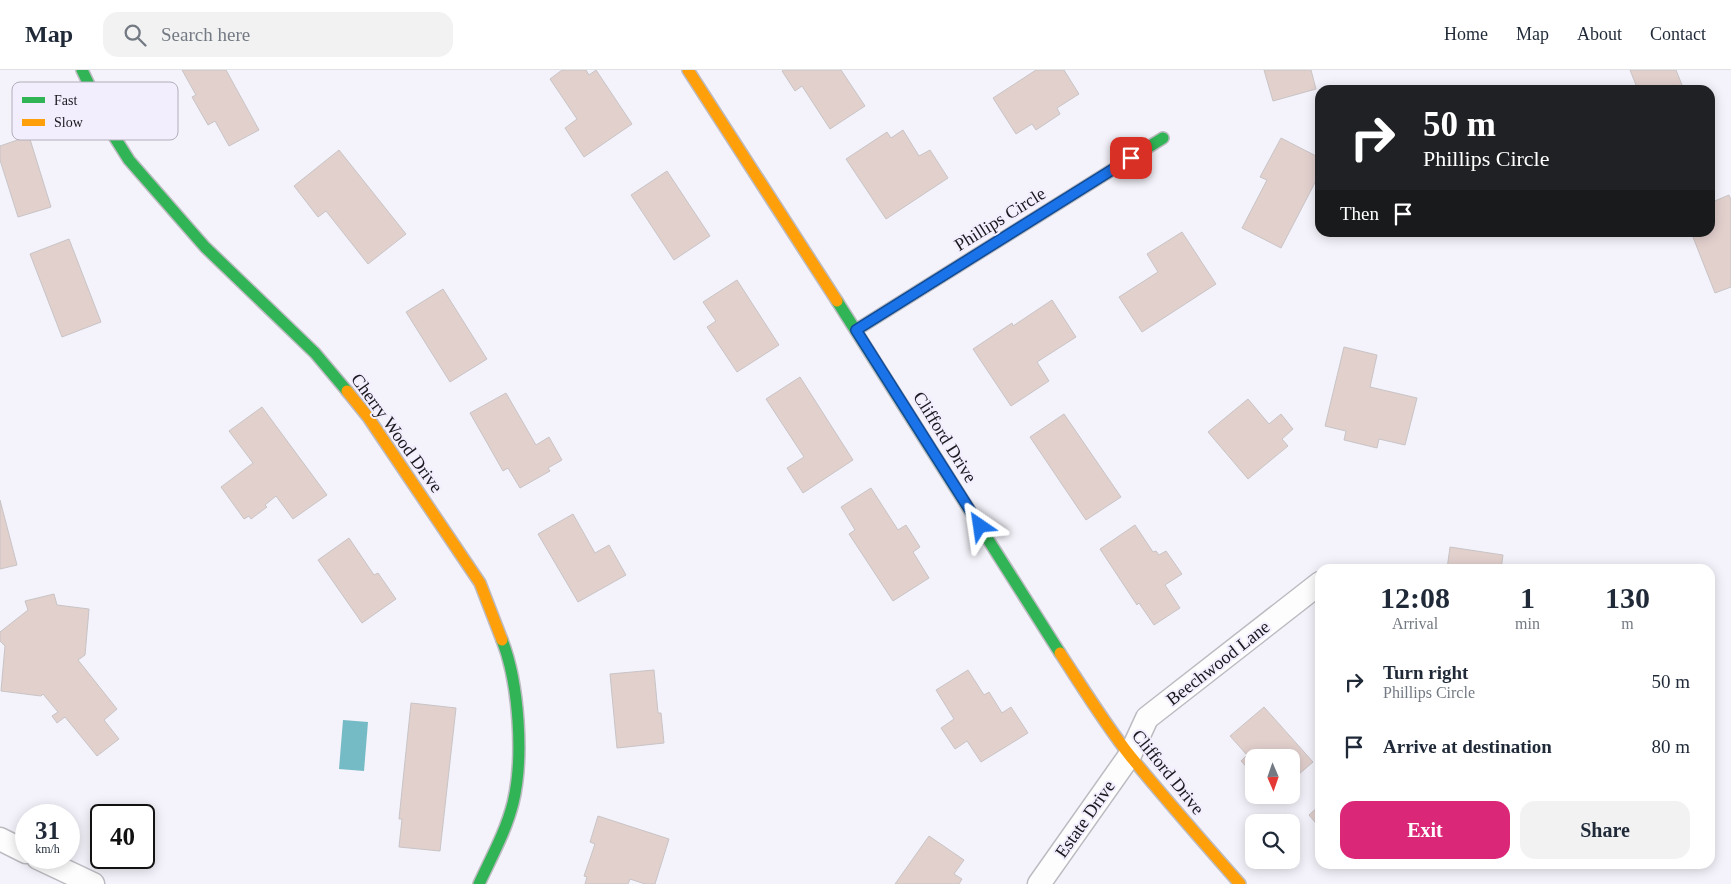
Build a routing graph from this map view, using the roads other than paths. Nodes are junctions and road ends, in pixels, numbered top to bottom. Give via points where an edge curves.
1 (82, 70) edge
2 (688, 70) edge
3 (88, 82) edge
4 (1163, 138) dead end
5 (117, 140) edge
6 (856, 330) junction
7 (1315, 587) edge
8 (1130, 755) junction
9 (0, 839) edge
10 (15, 846) edge
11 (62, 869) edge
12 (94, 884) edge
13 (480, 884) edge
14 (1039, 884) edge
15 (1240, 884) edge

1 - 3 street, Cherry Wood Drive
2 - 6 street, Clifford Drive
4 - 6 street, Phillips Circle
5 - 13 street, Cherry Wood Drive via 129,160 205,247 315,353 368,417 480,583 507,653 518,728 518,764 512,802
6 - 8 street, Clifford Drive via 1084,690
7 - 8 street, Beechwood Lane via 1147,718
8 - 14 street, Estate Drive
8 - 15 street, Clifford Drive
9 - 10 street
11 - 12 street

